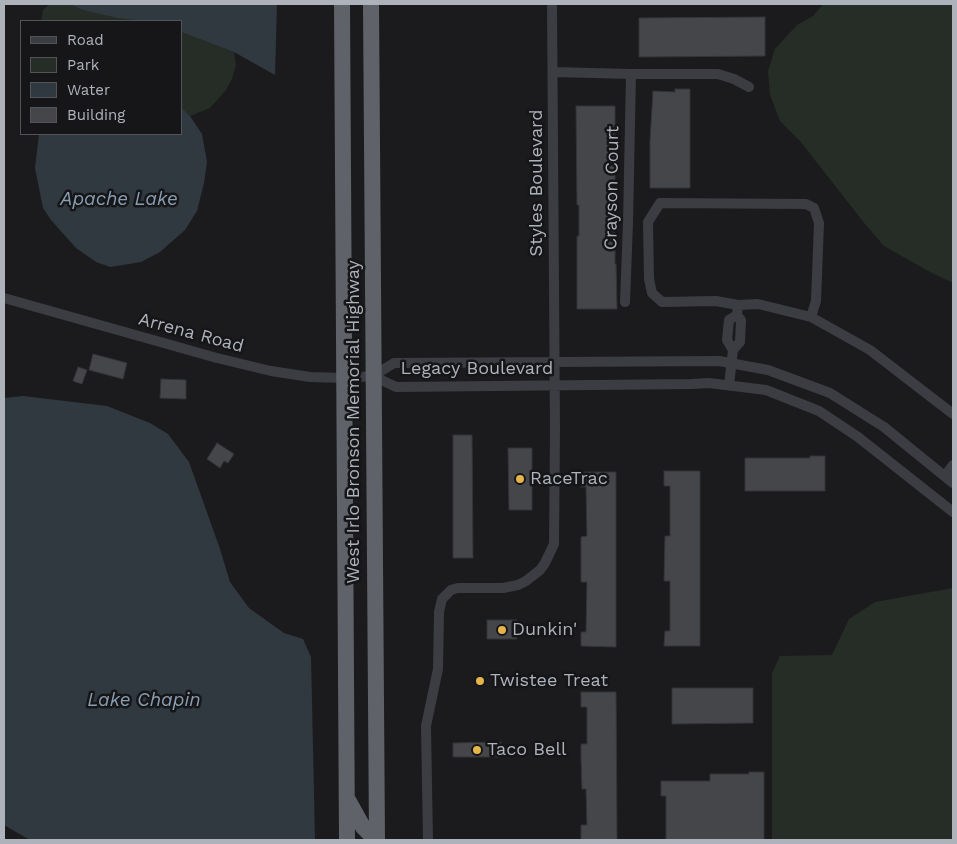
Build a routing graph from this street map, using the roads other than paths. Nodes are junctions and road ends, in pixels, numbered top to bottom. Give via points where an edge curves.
1 (342, 4) edge
2 (371, 4) edge
3 (552, 4) edge
4 (553, 72) junction
5 (631, 74) junction
6 (749, 87) dead end
7 (4, 298) edge
8 (625, 302) dead end
9 (737, 310) junction
10 (811, 317) junction
11 (554, 361) junction
12 (731, 363) junction
13 (374, 376) junction
14 (345, 378) junction
15 (554, 385) junction
16 (729, 385) junction
17 (953, 414) edge
18 (953, 465) edge
19 (949, 479) edge
20 (953, 512) edge
21 (347, 798) junction
22 (347, 840) edge
23 (376, 840) edge
24 (428, 840) edge

1 - 14 highway, West Irlo Bronson Memorial Highway
2 - 13 highway, West Irlo Bronson Memorial Highway
3 - 4 street, Styles Boulevard
4 - 5 street
4 - 11 street, Styles Boulevard
5 - 6 street via 718,74
5 - 8 street, Crayson Court
7 - 14 street, Arrena Road via 271,371 310,378
9 - 10 street via 758,304
9 - 10 street via 716,301 662,302 652,293 648,222 660,203 806,204 814,208 819,223 816,301
9 - 12 street via 741,320 740,342 733,350
10 - 17 street via 870,350
11 - 12 street, Legacy Boulevard
11 - 13 street, Legacy Boulevard via 394,363
11 - 15 street, Styles Boulevard
12 - 16 street
12 - 19 street, Legacy Boulevard via 768,370 830,393 884,427
13 - 14 street, Arrena Road
13 - 15 street, Legacy Boulevard via 396,387
13 - 23 highway, West Irlo Bronson Memorial Highway
14 - 21 highway, West Irlo Bronson Memorial Highway
15 - 16 street, Legacy Boulevard
15 - 24 street, Styles Boulevard via 555,534 545,563 533,577 518,585 458,588 446,594 440,605 438,670 426,726
16 - 20 street, Legacy Boulevard via 766,390 819,411 858,437
18 - 19 street
21 - 22 highway, West Irlo Bronson Memorial Highway
21 - 23 highway via 363,827

